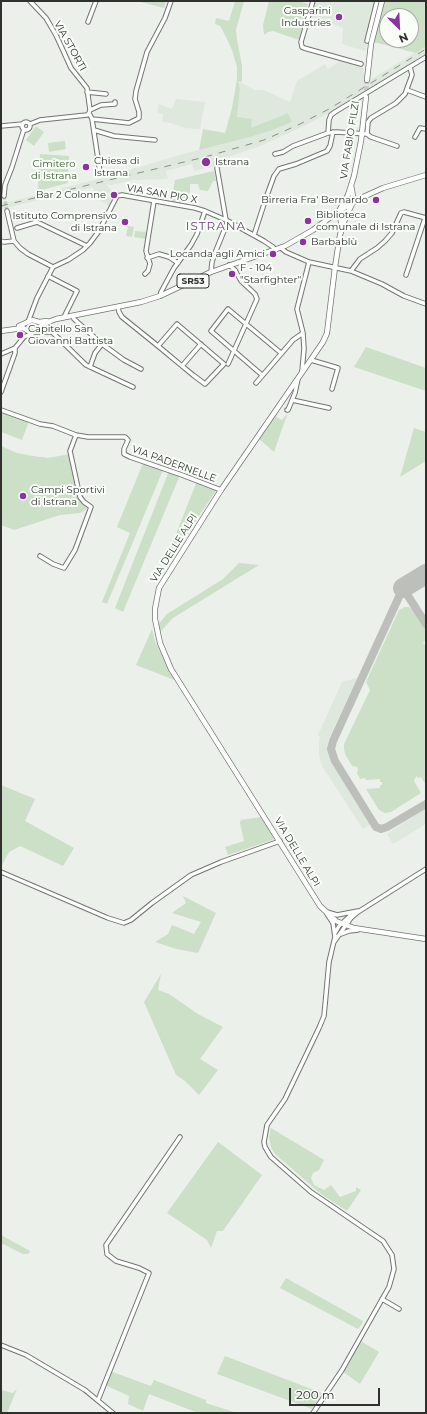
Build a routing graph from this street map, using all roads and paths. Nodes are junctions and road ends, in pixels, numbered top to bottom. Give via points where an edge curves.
1 (30, 1) edge
2 (96, 1) edge
3 (170, 1) edge
4 (313, 1) edge
5 (377, 1) edge
6 (382, 1) edge
7 (88, 22) dead end
8 (367, 41) dead end
9 (426, 57) edge
10 (361, 64) dead end
11 (410, 67) junction
12 (367, 80) tunnel mouth
13 (407, 90) junction
14 (88, 92) junction
15 (106, 94) dead end
16 (366, 97) tunnel mouth
17 (426, 97) edge
18 (115, 102) dead end
19 (90, 112) junction
20 (92, 119) junction
21 (22, 124) junction
22 (30, 124) junction
23 (1, 126) edge
24 (426, 129) edge
25 (24, 130) junction
26 (94, 130) junction
27 (333, 132) junction
28 (328, 133) junction
29 (364, 134) junction
30 (415, 137) dead end
31 (155, 140) dead end
32 (397, 146) dead end
33 (275, 154) dead end
34 (217, 168) dead end
35 (100, 172) dead end
36 (426, 175) edge
37 (350, 194) junction
38 (4, 196) dead end
39 (366, 196) junction
40 (154, 201) junction
41 (352, 204) junction
42 (7, 211) tunnel mouth
43 (205, 211) junction
44 (339, 211) junction
45 (330, 218) junction
46 (426, 218) edge
47 (227, 220) junction
48 (342, 223) junction
49 (17, 228) dead end
50 (254, 236) junction
51 (294, 240) junction
52 (1, 241) edge
53 (14, 241) junction
54 (87, 246) junction
55 (278, 249) junction
56 (147, 258) junction
57 (309, 262) junction
58 (178, 263) junction
59 (238, 263) junction
60 (229, 265) junction
61 (53, 267) junction
62 (335, 267) junction
63 (351, 271) junction
64 (210, 272) junction
65 (236, 273) junction
66 (145, 274) dead end
67 (406, 275) dead end
68 (48, 276) junction
69 (160, 296) junction
70 (426, 304) edge
71 (118, 307) junction
72 (32, 311) junction
73 (74, 316) junction
74 (65, 317) junction
75 (56, 319) junction
76 (37, 321) junction
77 (28, 322) junction
78 (245, 324) junction
79 (28, 329) junction
80 (40, 329) junction
81 (1, 331) edge
82 (34, 332) junction
83 (303, 333) junction
84 (102, 344) junction
85 (201, 344) junction
86 (158, 346) junction
87 (16, 347) junction
88 (234, 350) junction
89 (281, 353) junction
90 (1, 354) edge
91 (311, 360) junction
92 (228, 364) dead end
93 (182, 366) junction
94 (90, 367) junction
95 (141, 369) dead end
96 (302, 371) junction
97 (262, 376) junction
98 (298, 378) junction
99 (256, 383) dead end
100 (133, 387) dead end
101 (332, 388) dead end
102 (1, 392) edge
103 (292, 400) junction
104 (329, 408) dead end
105 (1, 410) edge
106 (287, 410) dead end
107 (76, 435) junction
108 (221, 490) junction
109 (40, 556) dead end
110 (280, 841) junction
111 (426, 869) edge
112 (1, 872) edge
113 (324, 910) junction
114 (361, 910) junction
115 (354, 912) junction
116 (350, 920) junction
117 (344, 924) junction
118 (354, 928) junction
119 (363, 930) junction
120 (335, 933) junction
121 (340, 935) junction
122 (426, 939) edge
123 (333, 943) junction
124 (180, 1137) dead end
125 (382, 1299) junction
126 (399, 1309) dead end
127 (1, 1345) edge
128 (98, 1400) junction
129 (113, 1413) edge
130 (314, 1413) edge

1 - 14 street, VIA STORTI via 46,18 71,68
2 - 7 street
3 - 20 street via 165,18 147,52 136,91 139,118 129,122
4 - 10 street via 301,42 302,47
5 - 8 street
6 - 12 main road via 370,44
9 - 11 street
11 - 13 street via 412,75
11 - 28 street via 331,115
13 - 17 street
13 - 29 street via 400,100 370,120
14 - 15 street
14 - 19 street, VIA STORTI
16 - 29 main road, VIA FABIO FILZI
18 - 19 street via 101,104
19 - 20 street, VIA STORTI
19 - 22 street via 87,115 40,120
20 - 26 street, VIA STORTI
21 - 22 street
21 - 23 street
21 - 25 street
22 - 25 street via 30,128
24 - 30 street via 420,128
25 - 38 street via 5,185
26 - 31 street via 114,136
26 - 35 street, VIA STORTI
27 - 28 street
27 - 29 street
27 - 50 street via 327,151 279,169 274,176
28 - 33 street
29 - 32 street
29 - 37 main road, VIA FABIO FILZI
34 - 47 street
36 - 39 main road, SR53
37 - 39 main road, VIA FABIO FILZI
37 - 41 main road, VIA FABIO FILZI
37 - 44 main road, VIA FABIO FILZI
39 - 41 main road, SR53
40 - 43 street, VIA SAN PIO X
40 - 54 street, VIA SAN PIO X via 117,196 99,231
40 - 56 street
41 - 44 main road, SR53
41 - 48 main road, VIA DELLE ALPI
42 - 53 street
43 - 47 street, VIA SAN PIO X
43 - 58 street, VIA SAN PIO X via 197,234
44 - 45 main road
44 - 48 main road via 344,215
44 - 51 main road, SR53
45 - 48 main road
45 - 51 main road
46 - 63 street via 401,213 392,233 377,248 360,259
46 - 67 street
47 - 50 street, VIA SAN PIO X
47 - 64 street
48 - 62 main road, VIA DELLE ALPI
49 - 54 street via 37,222
50 - 55 street, VIA SAN PIO X
51 - 55 main road, SR53
52 - 53 street
53 - 61 street via 28,254
54 - 61 street
55 - 57 street, VIA SAN PIO X
55 - 59 main road, SR53
56 - 58 street via 159,254
56 - 66 street via 150,264
57 - 62 street, VIA SAN PIO X
57 - 83 street via 297,309
58 - 69 street, VIA SAN PIO X
59 - 60 main road, SR53
59 - 65 street
60 - 64 main road, SR53
60 - 65 street
61 - 68 street
62 - 63 street, VIA SAN PIO X
62 - 91 main road, VIA DELLE ALPI via 326,334
63 - 70 street, VIA SAN PIO X
64 - 69 main road, SR53
65 - 78 street via 257,297
68 - 72 street
68 - 74 street via 77,291
69 - 71 main road, SR53
71 - 73 main road, SR53
71 - 86 street via 122,317
72 - 76 street
72 - 77 street
73 - 74 main road, SR53
73 - 84 street via 74,319
74 - 75 main road, SR53
75 - 76 main road
75 - 80 main road via 44,324
76 - 77 main road
76 - 80 main road
77 - 79 main road
77 - 81 main road
78 - 88 street
78 - 88 street via 228,310 210,331
78 - 89 street
79 - 81 main road
79 - 82 main road
79 - 87 street
80 - 82 main road
80 - 94 street via 53,332
82 - 87 street
83 - 89 street
83 - 96 street
84 - 94 street via 95,353
84 - 95 street
85 - 86 street via 177,324
85 - 93 street
85 - 93 street via 224,365 206,384
86 - 93 street
87 - 90 street
87 - 102 street
88 - 92 street
88 - 97 street
89 - 97 street
91 - 96 main road, VIA DELLE ALPI
91 - 101 street via 338,368
94 - 100 street
96 - 98 main road, VIA DELLE ALPI
97 - 99 street
98 - 103 street
98 - 108 main road, VIA DELLE ALPI
103 - 104 street
103 - 106 street
105 - 107 street, VIA PADERNELLE
107 - 108 street, VIA PADERNELLE via 125,437 128,440 124,454
107 - 109 street via 70,451 80,496 91,507 75,550 64,568
108 - 110 main road, VIA DELLE ALPI via 159,588 154,609 157,631 171,669
110 - 112 street via 191,875 124,923
110 - 113 main road, VIA DELLE ALPI
111 - 114 street
113 - 115 street via 337,915
113 - 117 main road, VIA DELLE ALPI via 336,921
113 - 120 street via 333,923
114 - 115 street
114 - 116 street
115 - 117 street
116 - 117 street
116 - 118 street
117 - 118 main road
117 - 120 street
117 - 121 street
118 - 119 main road
119 - 121 street via 352,930
119 - 122 main road
120 - 123 street
121 - 123 street
123 - 125 street via 322,1021 286,1099 267,1125 264,1142 271,1157 295,1178 331,1207 379,1237 386,1245 392,1255 394,1269 392,1281
124 - 128 street via 106,1244 107,1254 116,1261 149,1274
125 - 126 street
125 - 130 street via 342,1370
127 - 128 street via 35,1360
128 - 129 street

